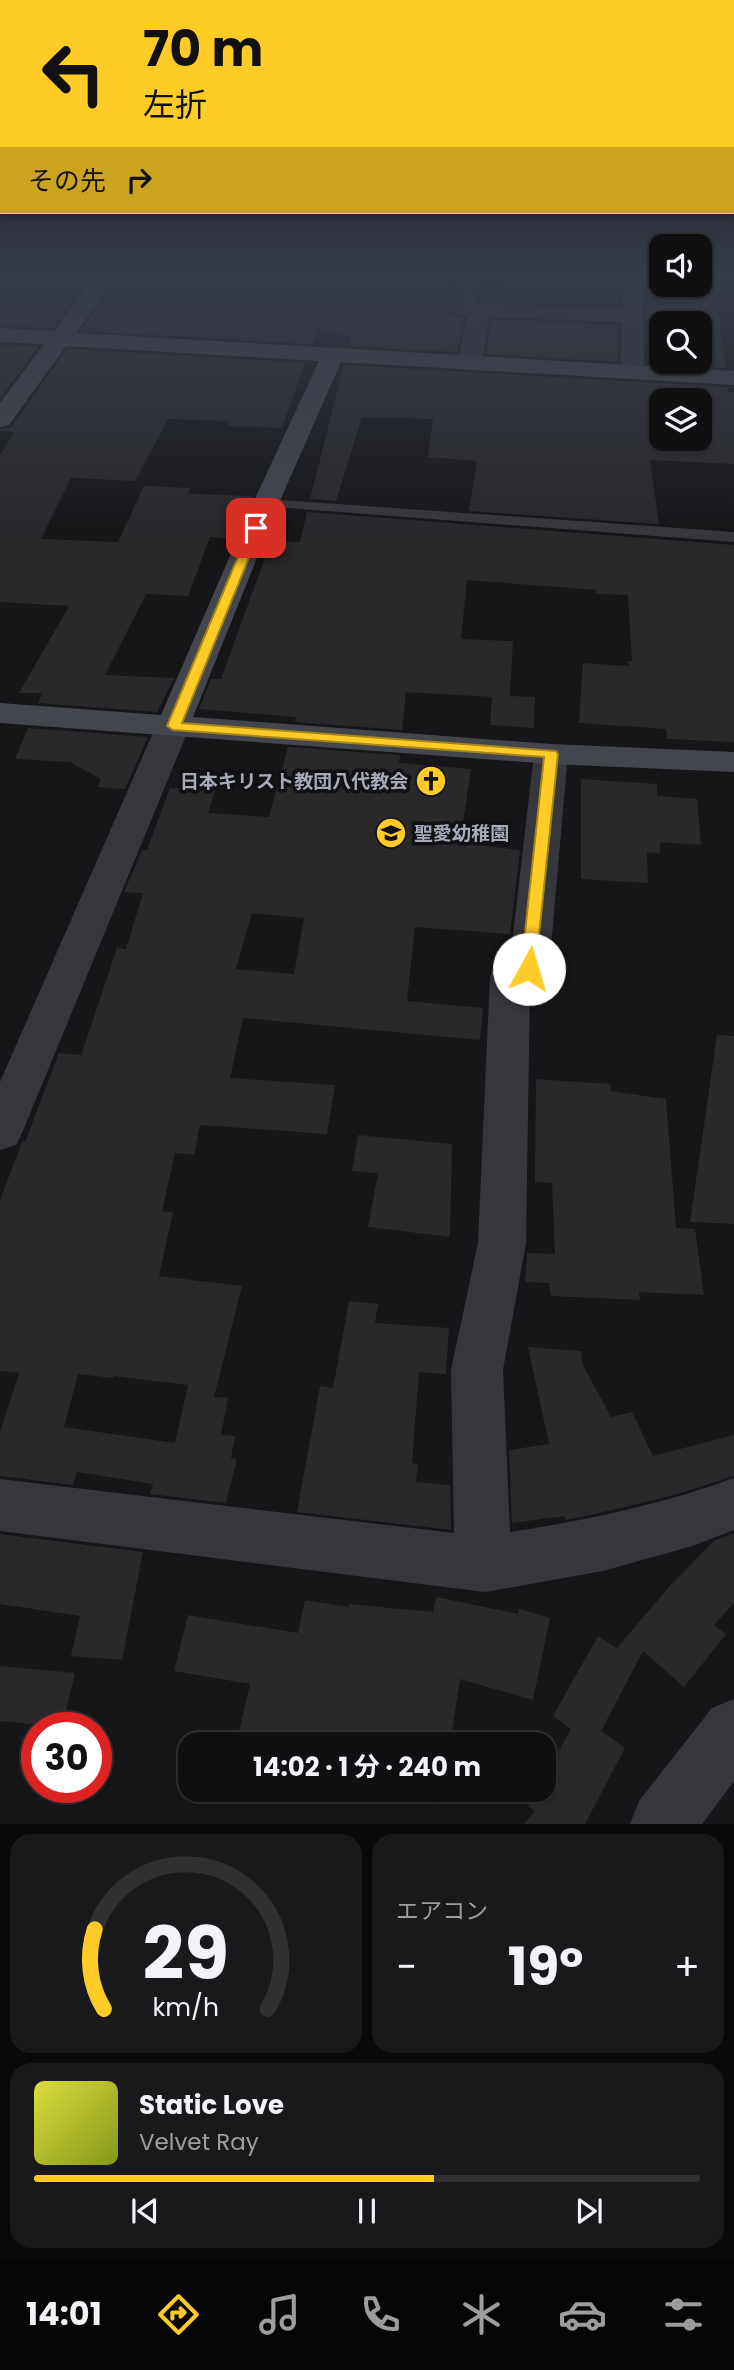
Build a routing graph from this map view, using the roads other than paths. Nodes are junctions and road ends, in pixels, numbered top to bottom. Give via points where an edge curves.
1 (41, 364) edge
2 (329, 364) edge
3 (456, 364) edge
4 (508, 364) edge
5 (632, 364) edge
6 (632, 371) junction
7 (734, 380) edge
8 (0, 420) edge
9 (266, 503) junction
10 (734, 537) edge
11 (0, 713) edge
12 (173, 726) junction
13 (551, 754) junction
14 (734, 762) edge
15 (0, 1133) edge
16 (734, 1504) edge
17 (0, 1505) edge
18 (485, 1564) junction
19 (734, 1730) edge
20 (662, 1824) edge

1 - 8 street
2 - 9 street
3 - 7 street
4 - 6 street
5 - 6 street
6 - 7 street
9 - 10 lane
9 - 12 street
11 - 12 street
12 - 13 street
12 - 15 street
13 - 14 street
13 - 18 street via 529,969 510,976 502,1243 477,1370
16 - 18 street via 603,1544
17 - 18 street
19 - 20 street

